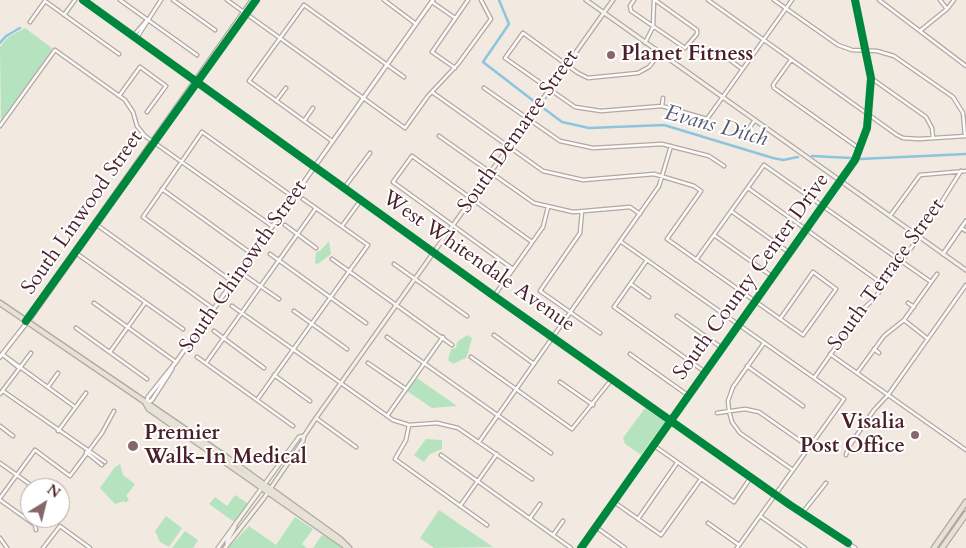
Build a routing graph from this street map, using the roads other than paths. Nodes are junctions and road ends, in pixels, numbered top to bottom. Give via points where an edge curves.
1 (75, 0) edge
2 (82, 0) edge
3 (120, 0) edge
4 (161, 0) edge
5 (173, 0) edge
6 (226, 0) edge
7 (252, 0) edge
8 (256, 0) edge
9 (384, 0) edge
10 (468, 0) edge
11 (481, 0) edge
12 (586, 0) edge
13 (613, 0) edge
14 (634, 0) edge
15 (654, 0) edge
16 (708, 0) edge
17 (774, 0) edge
18 (792, 0) edge
19 (855, 0) edge
20 (879, 0) edge
21 (940, 0) edge
22 (954, 0) edge
23 (45, 1) edge
24 (432, 1) edge
25 (786, 8) junction
26 (947, 9) junction
27 (244, 13) junction
28 (603, 13) junction
29 (64, 14) junction
30 (455, 18) junction
31 (147, 20) junction
32 (30, 22) dead end
33 (416, 24) junction
34 (653, 27) junction
35 (215, 30) dead end
36 (922, 30) junction
37 (134, 37) junction
38 (279, 38) junction
39 (763, 40) junction
40 (645, 43) junction
41 (866, 50) junction
42 (660, 53) junction
43 (119, 54) dead end
44 (722, 54) dead end
45 (197, 55) dead end
46 (792, 60) junction
47 (387, 65) junction
48 (567, 65) junction
49 (966, 66) edge
50 (455, 68) junction
51 (742, 69) junction
52 (404, 77) dead end
53 (871, 78) junction
54 (196, 81) junction
55 (286, 88) dead end
56 (484, 88) dead end
57 (549, 90) junction
58 (432, 92) junction
59 (119, 96) junction
60 (722, 97) junction
61 (363, 98) junction
62 (663, 98) dead end
63 (276, 101) junction
64 (662, 106) junction
65 (313, 108) dead end
66 (147, 112) dead end
67 (869, 115) junction
68 (528, 119) junction
69 (755, 120) junction
70 (304, 121) junction
71 (0, 126) edge
72 (747, 131) dead end
73 (439, 136) dead end
74 (965, 136) edge
75 (933, 138) junction
76 (153, 141) junction
77 (332, 142) junction
78 (671, 146) junction
79 (508, 147) junction
80 (860, 149) junction
81 (370, 153) dead end
82 (181, 162) junction
83 (724, 166) dead end
84 (315, 167) junction
85 (961, 171) junction
86 (966, 171) edge
87 (490, 173) junction
88 (127, 176) junction
89 (662, 176) junction
90 (841, 182) junction
91 (344, 188) junction
92 (748, 188) junction
93 (162, 189) junction
94 (293, 197) junction
95 (114, 198) junction
96 (304, 199) dead end
97 (471, 199) junction
98 (361, 200) junction
99 (548, 207) junction
100 (823, 207) junction
101 (316, 208) junction
102 (582, 211) junction
103 (731, 211) junction
104 (640, 214) junction
105 (890, 216) junction
106 (966, 221) edge
107 (94, 224) junction
108 (285, 224) dead end
109 (272, 226) junction
110 (342, 226) junction
111 (453, 226) junction
112 (961, 228) junction
113 (806, 230) junction
114 (966, 231) edge
115 (298, 234) junction
116 (714, 235) junction
117 (84, 237) junction
118 (919, 237) junction
119 (620, 241) junction
120 (532, 242) junction
121 (316, 248) dead end
122 (434, 252) junction
123 (76, 253) junction
124 (790, 253) junction
125 (252, 254) junction
126 (270, 254) dead end
127 (943, 254) junction
128 (332, 259) dead end
129 (647, 260) junction
130 (696, 260) junction
131 (280, 261) junction
132 (900, 261) junction
133 (394, 264) dead end
134 (513, 269) junction
135 (966, 270) edge
136 (349, 271) junction
137 (240, 272) junction
138 (936, 274) dead end
139 (773, 276) junction
140 (415, 279) junction
141 (233, 282) junction
142 (930, 282) junction
143 (630, 284) junction
144 (884, 285) junction
145 (966, 285) edge
146 (261, 287) junction
147 (494, 296) junction
148 (330, 297) junction
149 (649, 297) dead end
150 (279, 299) dead end
151 (756, 302) junction
152 (0, 303) edge
153 (145, 303) junction
154 (908, 303) dead end
155 (94, 304) dead end
156 (396, 304) junction
157 (232, 306) dead end
158 (914, 307) junction
159 (214, 309) junction
160 (294, 310) dead end
161 (571, 312) junction
162 (242, 313) junction
163 (467, 316) dead end
164 (677, 316) dead end
165 (780, 319) junction
166 (904, 320) junction
167 (26, 321) junction
168 (312, 323) junction
169 (366, 323) dead end
170 (739, 325) junction
171 (128, 327) junction
172 (76, 328) dead end
173 (183, 329) dead end
174 (214, 331) dead end
175 (600, 333) dead end
176 (494, 335) dead end
177 (387, 337) dead end
178 (554, 337) junction
179 (224, 338) junction
180 (443, 338) junction
181 (928, 339) junction
182 (764, 343) junction
183 (452, 344) dead end
184 (722, 348) junction
185 (347, 349) dead end
186 (874, 349) junction
187 (293, 350) junction
188 (110, 352) junction
189 (31, 353) dead end
190 (879, 353) dead end
191 (630, 354) dead end
192 (830, 354) junction
193 (1, 355) edge
194 (197, 357) dead end
195 (471, 357) dead end
196 (176, 362) junction
197 (206, 363) junction
198 (368, 363) dead end
199 (424, 363) junction
200 (534, 364) junction
201 (747, 366) junction
202 (20, 367) junction
203 (264, 368) dead end
204 (705, 372) junction
205 (58, 373) dead end
206 (857, 373) junction
207 (274, 375) junction
208 (147, 378) dead end
209 (814, 378) junction
210 (612, 379) junction
211 (560, 382) dead end
212 (340, 384) junction
213 (48, 387) junction
214 (406, 389) junction
215 (516, 390) junction
216 (3, 391) junction
217 (86, 392) dead end
218 (0, 394) edge
219 (888, 395) junction
220 (688, 396) junction
221 (257, 400) junction
222 (310, 401) dead end
223 (146, 404) junction
224 (593, 405) junction
225 (802, 406) dead end
226 (75, 407) junction
227 (114, 411) dead end
228 (729, 411) junction
229 (717, 413) dead end
230 (498, 415) junction
231 (386, 416) junction
232 (316, 418) junction
233 (671, 421) junction
234 (409, 425) junction
235 (0, 426) edge
236 (293, 426) dead end
237 (58, 431) junction
238 (14, 436) dead end
239 (188, 436) junction
240 (480, 442) junction
241 (653, 445) junction
242 (809, 446) junction
243 (356, 447) dead end
244 (966, 450) edge
245 (87, 452) junction
246 (220, 452) junction
247 (551, 453) dead end
248 (497, 454) junction
249 (441, 455) dead end
250 (846, 455) dead end
251 (0, 463) edge
252 (678, 463) junction
253 (104, 464) dead end
254 (793, 470) junction
255 (17, 475) junction
256 (751, 477) junction
257 (21, 478) edge
258 (532, 479) dead end
259 (701, 479) junction
260 (478, 481) junction
261 (826, 483) dead end
262 (267, 489) junction
263 (776, 494) junction
264 (0, 499) edge
265 (614, 502) junction
266 (966, 502) edge
267 (540, 504) dead end
268 (460, 506) junction
269 (803, 512) junction
270 (966, 514) edge
271 (760, 516) junction
272 (530, 518) junction
273 (638, 519) junction
274 (563, 521) dead end
275 (310, 523) junction
276 (708, 523) dead end
277 (487, 525) dead end
278 (235, 526) junction
279 (596, 527) junction
280 (36, 530) dead end
281 (333, 533) junction
282 (553, 535) junction
283 (0, 538) edge
284 (226, 547) edge
285 (738, 547) edge
286 (7, 548) edge
287 (43, 548) edge
288 (90, 548) edge
289 (218, 548) edge
290 (348, 548) edge
291 (571, 548) edge
292 (581, 548) edge
293 (625, 548) edge
294 (805, 548) edge
295 (855, 548) edge
296 (934, 548) edge
297 (942, 548) edge

1 - 29 street
2 - 37 street, West Whitendale Avenue
3 - 31 street
4 - 31 street
5 - 35 street
6 - 27 street
7 - 27 street, South Linwood Street
8 - 27 street, South Linwood Street
9 - 33 street
10 - 30 street
11 - 50 street via 491,19
12 - 28 main road
13 - 28 main road, South Demaree Street
14 - 34 street via 630,9
15 - 34 street
15 - 34 street via 695,28 698,34 684,48
16 - 39 street
17 - 25 street
18 - 25 street
19 - 41 street, South County Center Drive
20 - 36 street
21 - 26 street
22 - 26 street
23 - 29 street
23 - 32 street
24 - 30 street
24 - 33 street, South Chinowth Street
25 - 39 street
25 - 41 street via 838,45
26 - 36 street
27 - 38 street
27 - 54 street, South Linwood Street
28 - 40 main road
28 - 48 main road, South Demaree Street
29 - 43 street
30 - 50 street via 432,52
31 - 37 street
31 - 45 street
33 - 47 street, South Chinowth Street
34 - 40 street
36 - 49 street
37 - 54 street, West Whitendale Avenue
38 - 47 street via 304,5
38 - 61 street
38 - 63 street via 249,81
39 - 46 street
39 - 51 street
40 - 42 main road
41 - 53 street, South County Center Drive
41 - 74 street via 894,56 954,97 964,113
42 - 48 street via 646,69 634,75 588,78
42 - 60 main road
44 - 51 street
46 - 67 street
46 - 80 street via 773,87
47 - 52 street
47 - 61 street, South Chinowth Street
48 - 57 main road, South Demaree Street
48 - 57 street via 523,33 505,58
50 - 58 street
51 - 60 street
53 - 67 street, South County Center Drive
53 - 75 street via 926,117
54 - 76 street, South Linwood Street
54 - 84 street, West Whitendale Avenue
55 - 63 street
56 - 68 street
57 - 64 street via 567,103 585,110
57 - 68 main road, South Demaree Street
58 - 61 street via 404,128
58 - 79 street
59 - 66 street via 140,67 166,86
59 - 71 street via 55,50
59 - 76 street via 131,107 140,130
60 - 64 street via 707,119
60 - 69 main road
61 - 77 street, South Chinowth Street
62 - 64 street
63 - 70 street
65 - 70 street
67 - 75 street via 903,138
67 - 80 street, South County Center Drive
68 - 78 street via 556,140 586,147 652,143
68 - 79 main road, South Demaree Street
69 - 72 street
69 - 90 main road
70 - 77 street
73 - 87 street
74 - 75 street
76 - 82 street
76 - 88 street, South Linwood Street
76 - 95 street, South Linwood Street
77 - 84 street, South Chinowth Street
78 - 83 street via 709,156
78 - 89 street
79 - 87 main road, South Demaree Street
79 - 89 street via 543,171 579,179
80 - 90 street, South County Center Drive
81 - 91 street
82 - 93 street
82 - 94 street via 202,132
82 - 109 street
84 - 91 street, West Whitendale Avenue
84 - 94 street, South Chinowth Street
85 - 86 street
85 - 105 street via 920,175
85 - 118 street, South Terrace Street
87 - 97 main road, South Demaree Street
87 - 99 street via 530,201
88 - 95 street
88 - 107 street, South Linwood Street
89 - 104 street
89 - 130 street via 701,190 667,239
90 - 100 street, South County Center Drive
90 - 105 main road
91 - 98 street, West Whitendale Avenue
92 - 100 street via 764,165
92 - 103 street
92 - 113 street
93 - 125 street
93 - 141 street via 143,217
94 - 109 street, South Chinowth Street
95 - 107 street, South Linwood Street
96 - 101 street
97 - 111 main road, South Demaree Street
97 - 111 street via 412,156 393,182
97 - 120 street
98 - 110 street
98 - 122 street, West Whitendale Avenue
99 - 102 street
99 - 120 street via 545,222
100 - 113 street, South County Center Drive
100 - 132 street
101 - 110 street
101 - 115 street
102 - 104 street via 630,207
102 - 161 street via 580,233 540,291
103 - 116 street
103 - 124 street
104 - 119 street
105 - 118 main road
106 - 112 street
107 - 117 street, South Linwood Street
107 - 123 street, South Linwood Street
107 - 159 street
108 - 115 street
109 - 125 street, South Chinowth Street
110 - 136 street via 368,245
111 - 122 main road, South Demaree Street
111 - 134 street
112 - 114 street
112 - 127 street
113 - 124 street, South County Center Drive
113 - 144 street
115 - 121 street
115 - 131 street
116 - 130 street
116 - 139 street
117 - 123 street
117 - 167 street, South Linwood Street
118 - 127 main road
118 - 132 street, South Terrace Street
119 - 129 street
119 - 161 street
120 - 134 street
122 - 140 main road, South Demaree Street
122 - 147 street, West Whitendale Avenue
123 - 153 street
123 - 167 street, South Linwood Street
124 - 139 street, South County Center Drive
125 - 137 street, South Chinowth Street
126 - 131 street
127 - 135 main road
128 - 136 street
129 - 143 street
129 - 170 street
130 - 151 street
131 - 146 street
131 - 148 street
132 - 142 street
132 - 144 street, South Terrace Street
133 - 140 street
134 - 147 street
136 - 148 street
136 - 156 street
137 - 141 street, South Chinowth Street
137 - 146 street
138 - 142 street
139 - 151 street, South County Center Drive
140 - 156 main road, South Demaree Street
140 - 163 street
141 - 159 street, South Chinowth Street
142 - 158 street
143 - 149 street
143 - 204 street via 614,307
144 - 192 street, South Terrace Street
145 - 181 street
146 - 150 street
146 - 162 street
147 - 178 street, West Whitendale Avenue
148 - 168 street
148 - 169 street
151 - 165 street
151 - 170 street, South County Center Drive
152 - 167 main road
153 - 171 street
153 - 173 street
154 - 158 street
155 - 171 street
156 - 180 street
156 - 212 main road, South Demaree Street
157 - 162 street
158 - 166 street
159 - 196 street, South Chinowth Street
160 - 168 street
161 - 175 street
161 - 178 street
162 - 179 street
162 - 187 street
164 - 184 street
165 - 165 street via 813,272 836,289 804,335
166 - 181 street
166 - 186 street
167 - 193 street, South Linwood Street
167 - 223 main road
168 - 185 street
168 - 187 street
170 - 182 street
170 - 184 street, South County Center Drive
171 - 188 street
171 - 196 street
172 - 188 street
174 - 179 street
176 - 200 street
177 - 199 street
178 - 200 street
178 - 210 street, West Whitendale Avenue
179 - 197 street
179 - 203 street
180 - 183 street
180 - 199 street
181 - 219 street
182 - 201 street
182 - 209 street
184 - 204 street, South County Center Drive
186 - 190 street
186 - 206 street
187 - 207 street
187 - 212 street
188 - 208 street
189 - 202 street
191 - 220 street
192 - 206 street
192 - 209 street, South Terrace Street
193 - 202 street
194 - 197 street
195 - 215 street
196 - 223 street, South Chinowth Street
197 - 221 street
198 - 214 street
199 - 214 street
199 - 230 street
200 - 215 street
201 - 225 street
201 - 228 street via 732,387
202 - 213 street
202 - 216 street
204 - 220 street, South County Center Drive
205 - 213 street
206 - 219 street
207 - 221 street
207 - 222 street
209 - 242 street via 844,399
210 - 224 street
210 - 233 street, West Whitendale Avenue
211 - 224 street
212 - 231 street
212 - 232 main road, South Demaree Street
213 - 226 street
214 - 231 street
215 - 224 street via 572,429
215 - 230 street
216 - 218 street
216 - 237 street
217 - 226 street
219 - 244 street
219 - 250 street via 873,412
220 - 233 street, South County Center Drive
221 - 236 street
223 - 239 main road
223 - 246 main road
226 - 237 street
227 - 245 street
228 - 229 street
228 - 242 street via 745,409 759,412
228 - 254 street via 740,432
230 - 240 street
230 - 247 street
231 - 234 street
232 - 243 street
232 - 262 main road, South Demaree Street
233 - 241 street, South County Center Drive
233 - 256 street, West Whitendale Avenue
234 - 240 street via 443,424 462,430
234 - 268 street via 406,440 395,459
235 - 238 street
237 - 245 street
239 - 246 main road
239 - 262 main road
240 - 248 street
241 - 252 street
241 - 265 street, South County Center Drive
242 - 254 street
245 - 253 street
245 - 255 street via 70,476 35,450
246 - 262 main road
248 - 258 street
248 - 260 street
249 - 260 street
251 - 255 street
252 - 259 street
252 - 273 street
254 - 263 street
255 - 257 street
255 - 264 street
256 - 259 street via 734,502
256 - 263 street, West Whitendale Avenue
259 - 273 street via 661,535
260 - 268 street
260 - 272 street
261 - 269 street
262 - 275 main road
262 - 278 main road, South Demaree Street
262 - 281 main road
262 - 284 main road, South Demaree Street
263 - 269 street, West Whitendale Avenue
263 - 271 street
264 - 280 street via 35,525
265 - 273 street
265 - 279 street, South County Center Drive
266 - 296 main road
267 - 272 street
268 - 277 street
269 - 295 street, West Whitendale Avenue
270 - 297 main road
271 - 285 street
271 - 294 street
272 - 282 street
274 - 282 street
275 - 281 main road
275 - 290 main road
276 - 285 street
278 - 284 main road
278 - 289 main road, South Demaree Street
279 - 292 street, South County Center Drive
279 - 293 street
281 - 290 main road
282 - 291 street
283 - 286 street
287 - 288 street via 60,526

